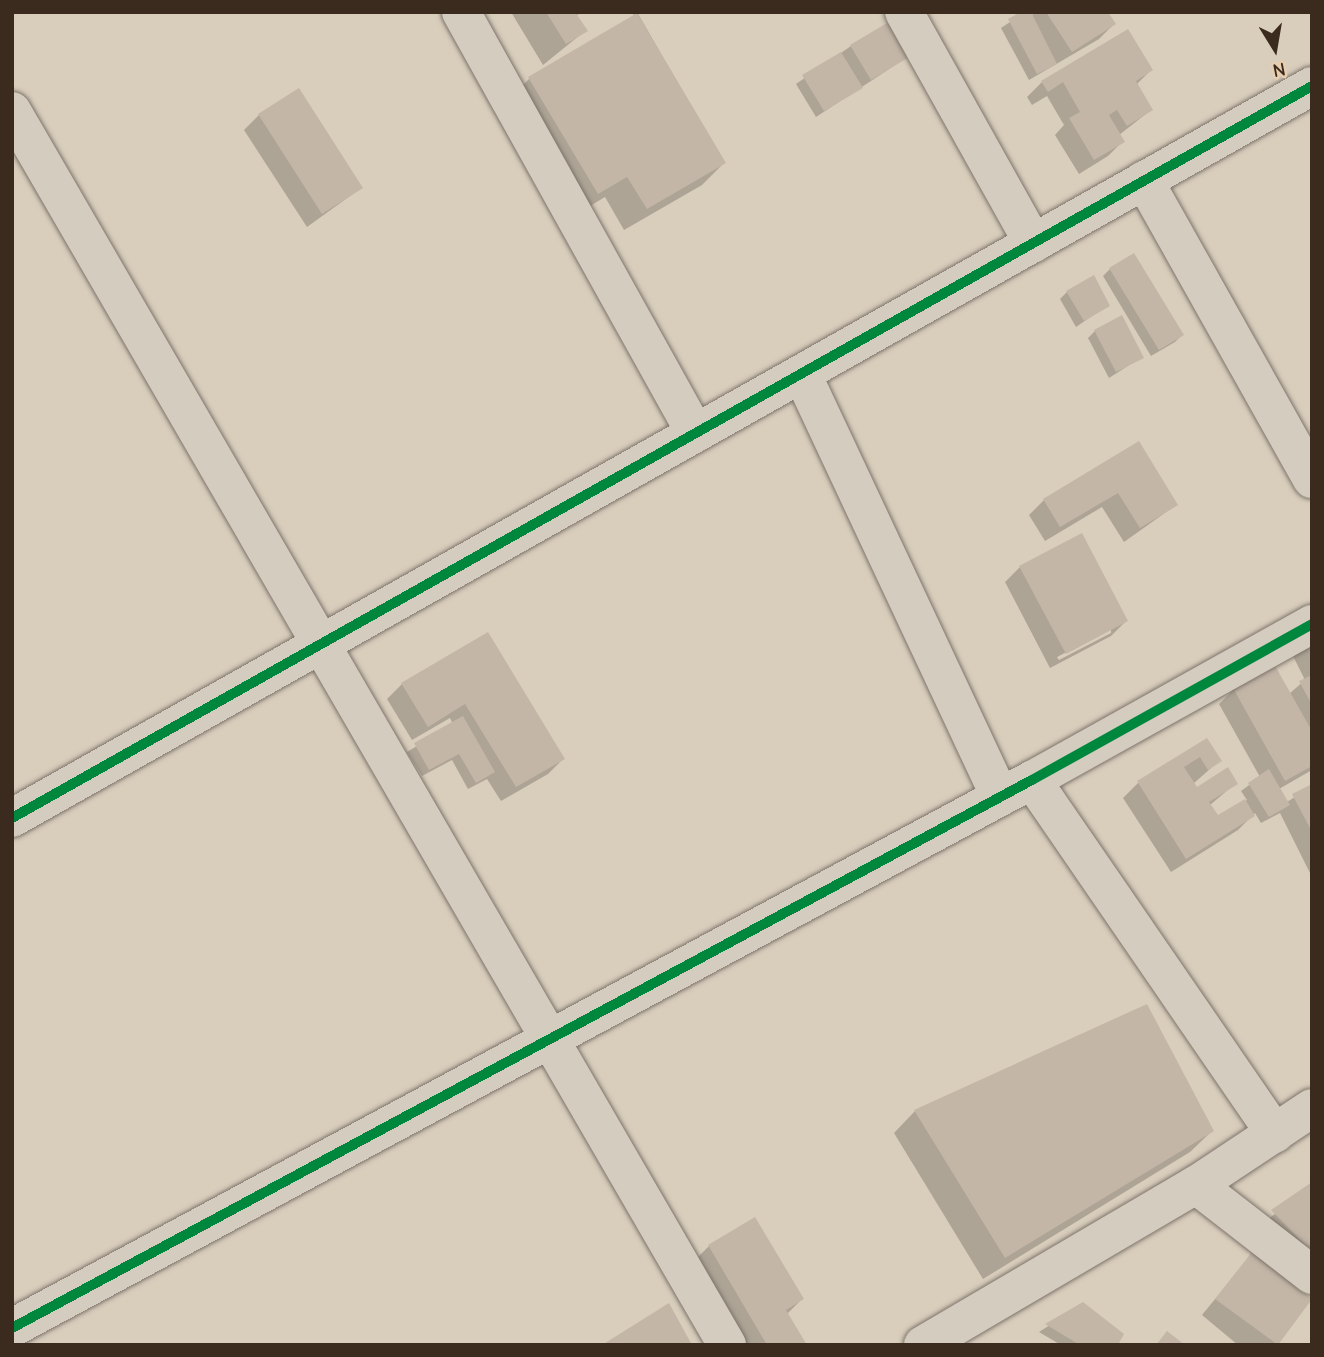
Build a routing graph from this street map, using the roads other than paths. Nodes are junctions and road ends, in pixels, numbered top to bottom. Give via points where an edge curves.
1 (461, 12) edge
2 (904, 12) edge
3 (1312, 86) edge
4 (12, 111) edge
5 (1144, 180) junction
6 (1033, 243) junction
7 (802, 374) junction
8 (695, 433) junction
9 (1312, 479) edge
10 (1312, 624) edge
11 (324, 643) junction
12 (1016, 789) junction
13 (12, 818) edge
14 (549, 1036) junction
15 (1312, 1108) edge
16 (1275, 1133) junction
17 (1196, 1185) junction
18 (1312, 1275) edge
19 (12, 1328) edge
20 (727, 1345) edge
21 (923, 1345) edge

1 - 8 street
2 - 6 street
3 - 5 street
4 - 11 street
5 - 6 street
5 - 9 street
6 - 7 street
7 - 8 street
7 - 12 street
8 - 11 street
10 - 12 street
11 - 13 street
11 - 14 street
12 - 14 street
12 - 16 street
14 - 19 street
14 - 20 street
15 - 16 street
16 - 17 street
17 - 18 street
17 - 21 street

